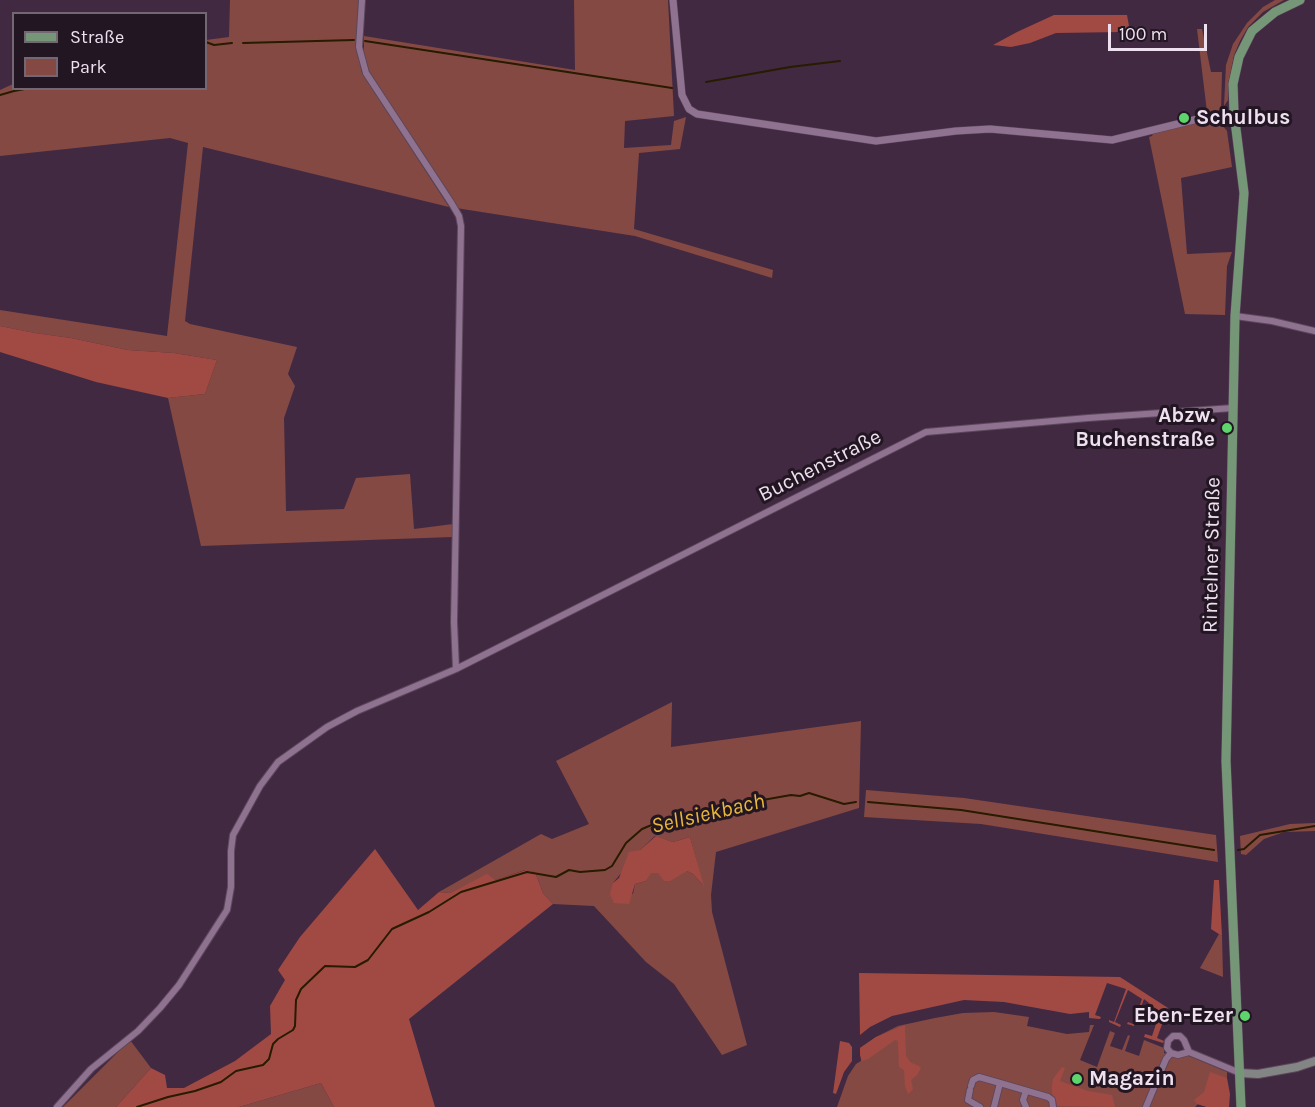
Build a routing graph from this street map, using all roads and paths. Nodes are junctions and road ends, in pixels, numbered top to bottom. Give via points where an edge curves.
1 (362, 0) edge
2 (673, 0) edge
3 (1300, 0) edge
4 (1234, 112) junction
5 (1235, 316) junction
6 (1315, 331) edge
7 (1233, 408) junction
8 (456, 669) junction
9 (1189, 1052) junction
10 (1171, 1053) junction
11 (1315, 1061) edge
12 (1240, 1073) junction
13 (1000, 1083) junction
14 (1026, 1091) junction
15 (57, 1107) edge
16 (980, 1107) edge
17 (994, 1107) edge
18 (1026, 1107) edge
19 (1053, 1107) edge
20 (1146, 1107) edge
21 (1241, 1107) edge

1 - 8 street via 359,47 366,73 452,204 461,226
2 - 4 street via 682,96 688,109 698,114 876,141 990,129 1112,140
3 - 4 main road, Rintelner Straße via 1267,17 1252,31 1234,77
4 - 5 main road, Rintelner Straße via 1244,193
5 - 6 street
5 - 7 main road, Rintelner Straße
7 - 8 street, Buchenstraße via 926,432
7 - 12 main road, Rintelner Straße via 1226,761
8 - 15 street, Buchenstraße via 342,718 278,762 233,835 231,887 224,918 160,1008 138,1031 101,1059
9 - 10 street
9 - 10 street via 1180,1036 1173,1036 1167,1048
9 - 12 street
10 - 20 street
11 - 12 main road via 1258,1074
12 - 21 main road, Rintelner Straße
13 - 14 street
13 - 16 street via 979,1077 973,1080 968,1100
13 - 17 street
14 - 18 street
14 - 19 street via 1050,1098

